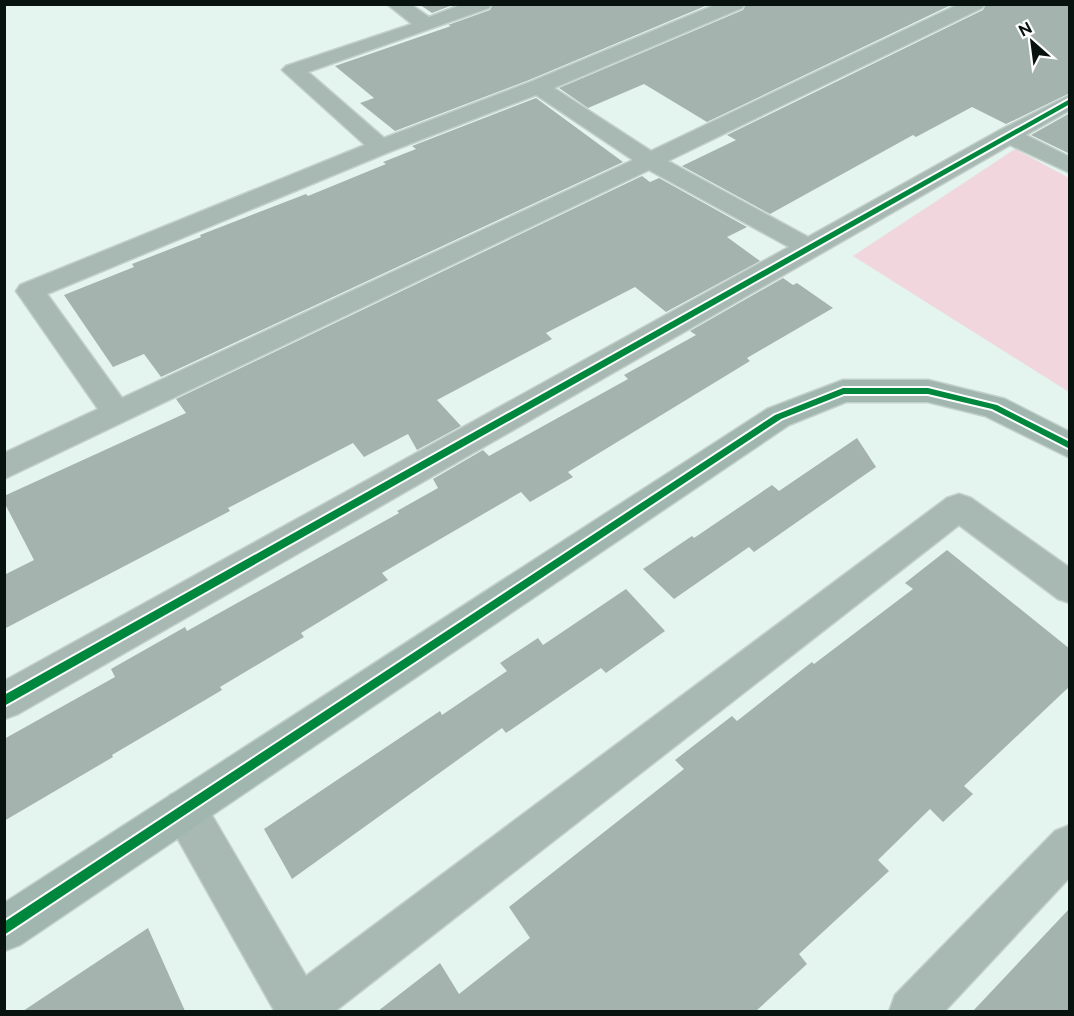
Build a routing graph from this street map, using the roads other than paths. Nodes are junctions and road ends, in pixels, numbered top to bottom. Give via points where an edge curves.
1 (396, 4) edge
2 (482, 4) edge
3 (735, 4) edge
4 (975, 4) edge
5 (427, 25) junction
6 (538, 87) junction
7 (1070, 101) edge
8 (1008, 135) junction
9 (381, 147) junction
10 (650, 161) junction
11 (1070, 166) edge
12 (808, 247) junction
13 (117, 413) junction
14 (1070, 446) edge
15 (4, 467) edge
16 (1070, 588) edge
17 (4, 701) edge
18 (185, 810) junction
19 (1070, 846) edge
20 (4, 929) edge
21 (300, 1010) edge
22 (912, 1011) edge

1 - 5 street
2 - 5 street
3 - 6 street
4 - 10 street
5 - 9 street via 293,70
6 - 9 street
6 - 10 street
7 - 8 street
8 - 11 street
8 - 12 street
9 - 13 street via 30,291
10 - 12 street
10 - 13 street
12 - 17 street
13 - 15 street
14 - 18 street via 994,407 928,391 843,391 789,413
16 - 21 street via 959,507
18 - 20 street
18 - 21 street
19 - 22 street

